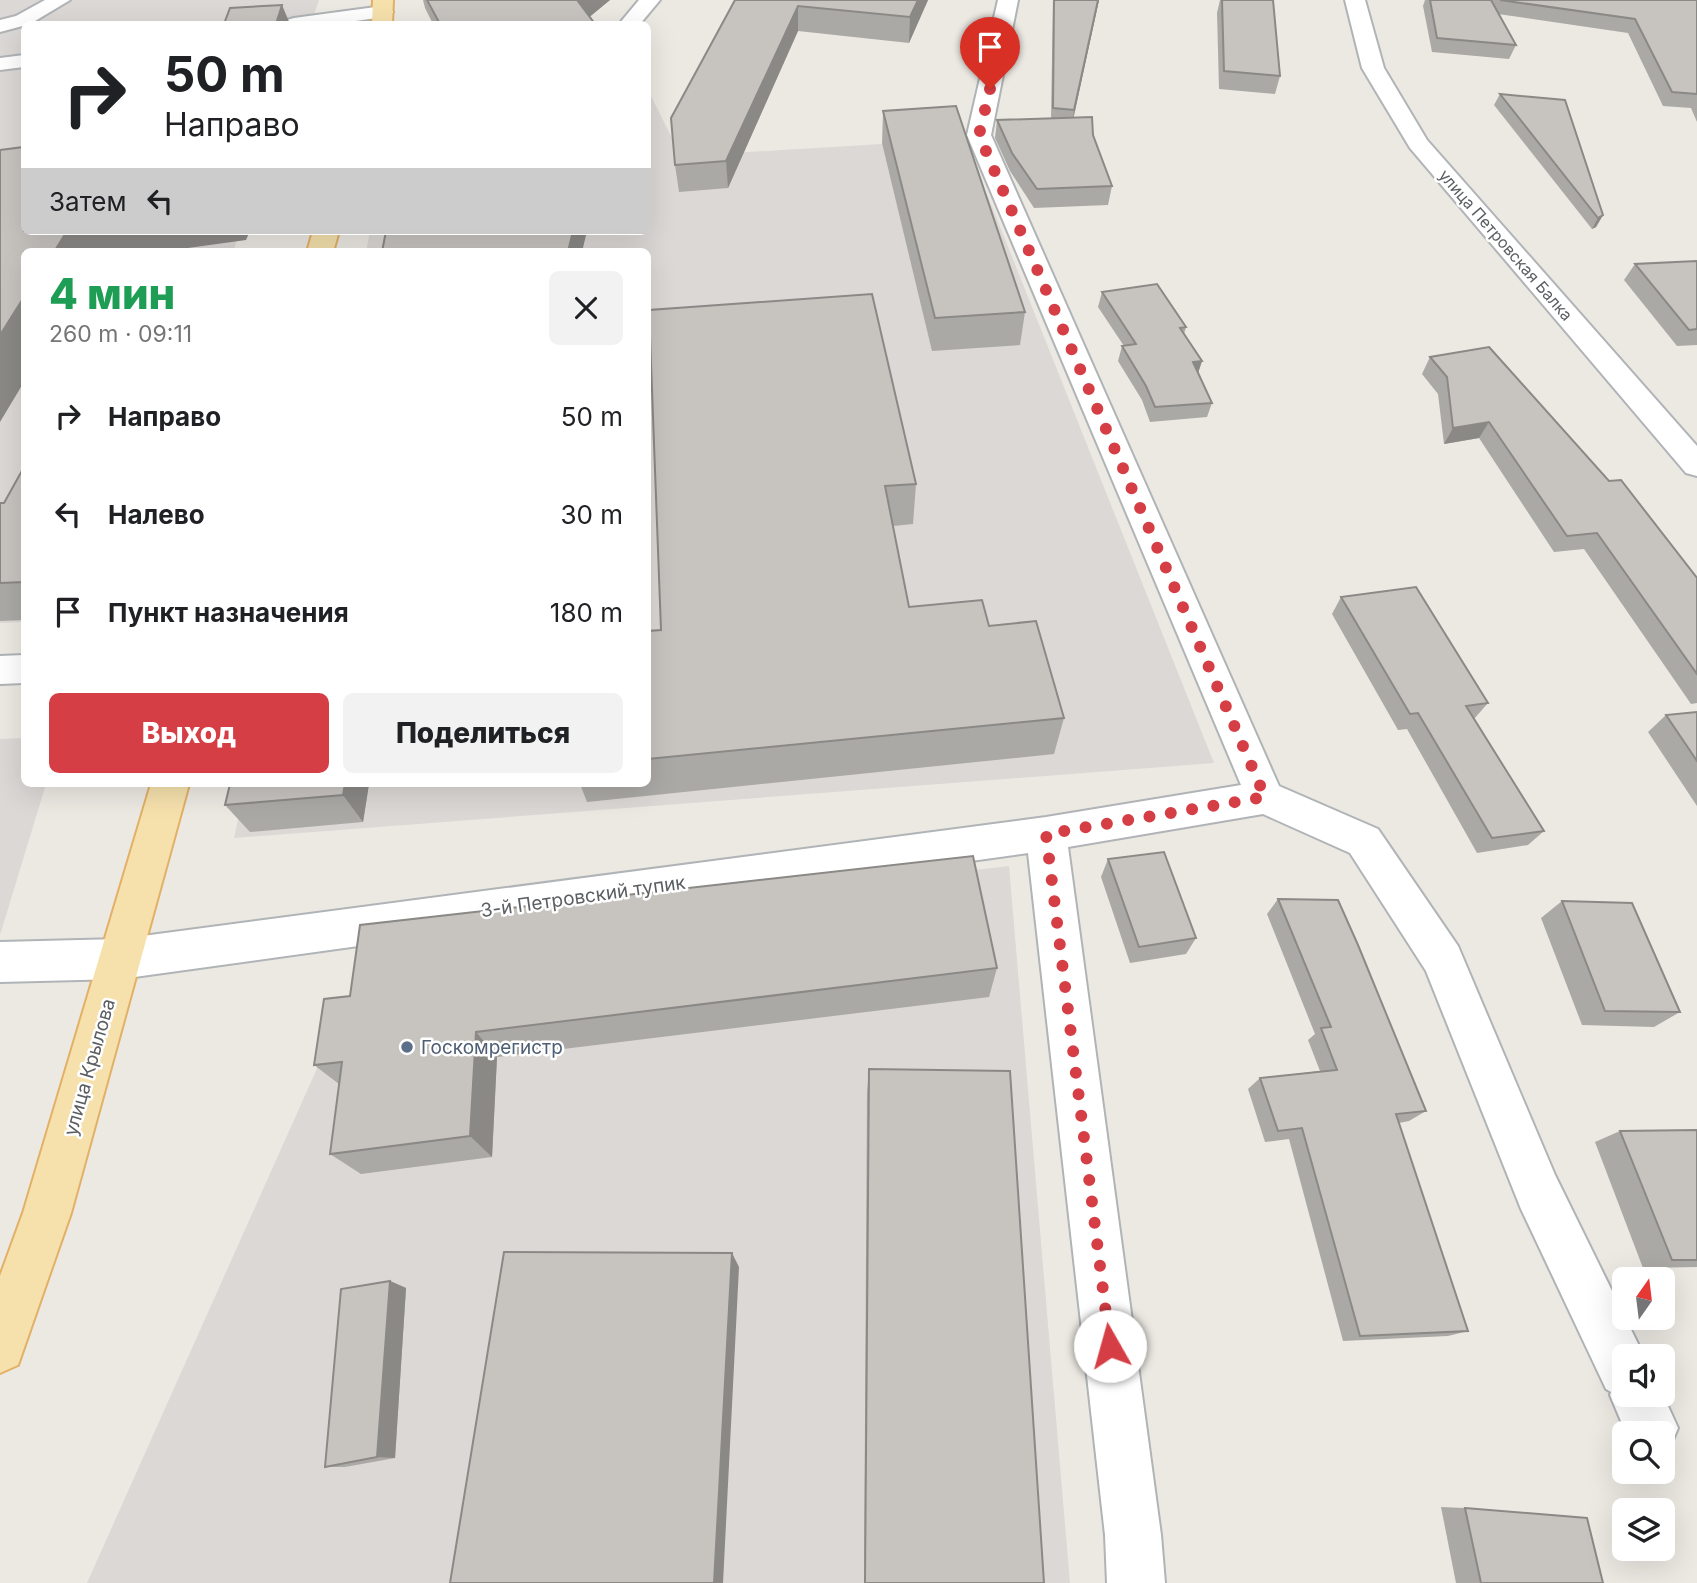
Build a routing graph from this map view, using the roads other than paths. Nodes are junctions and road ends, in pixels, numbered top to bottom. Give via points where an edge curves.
1 (60, 0) edge
2 (650, 0) edge
3 (1008, 0) edge
4 (1355, 0) edge
5 (383, 12) edge
6 (316, 21) edge
7 (632, 21) edge
8 (0, 26) edge
9 (21, 61) edge
10 (0, 64) edge
11 (1697, 466) edge
12 (21, 669) edge
13 (0, 670) edge
14 (169, 787) edge
15 (1265, 797) junction
16 (1046, 834) junction
17 (120, 959) junction
18 (0, 961) edge
19 (1612, 1346) edge
20 (0, 1347) edge
21 (1136, 1583) edge

1 - 8 street via 23,20
2 - 7 street
3 - 15 street via 979,135
4 - 11 street, улица Петровская Балка via 1373,68 1418,143
5 - 6 street
9 - 10 street
12 - 13 street
14 - 17 main road, улица Крылова
15 - 16 street, 3-й Петровский тупик
15 - 19 street via 1364,841 1443,960 1538,1192
16 - 17 street, 3-й Петровский тупик
16 - 21 street
17 - 18 street, 3-й Петровский тупик
17 - 20 main road, улица Крылова via 47,1213

